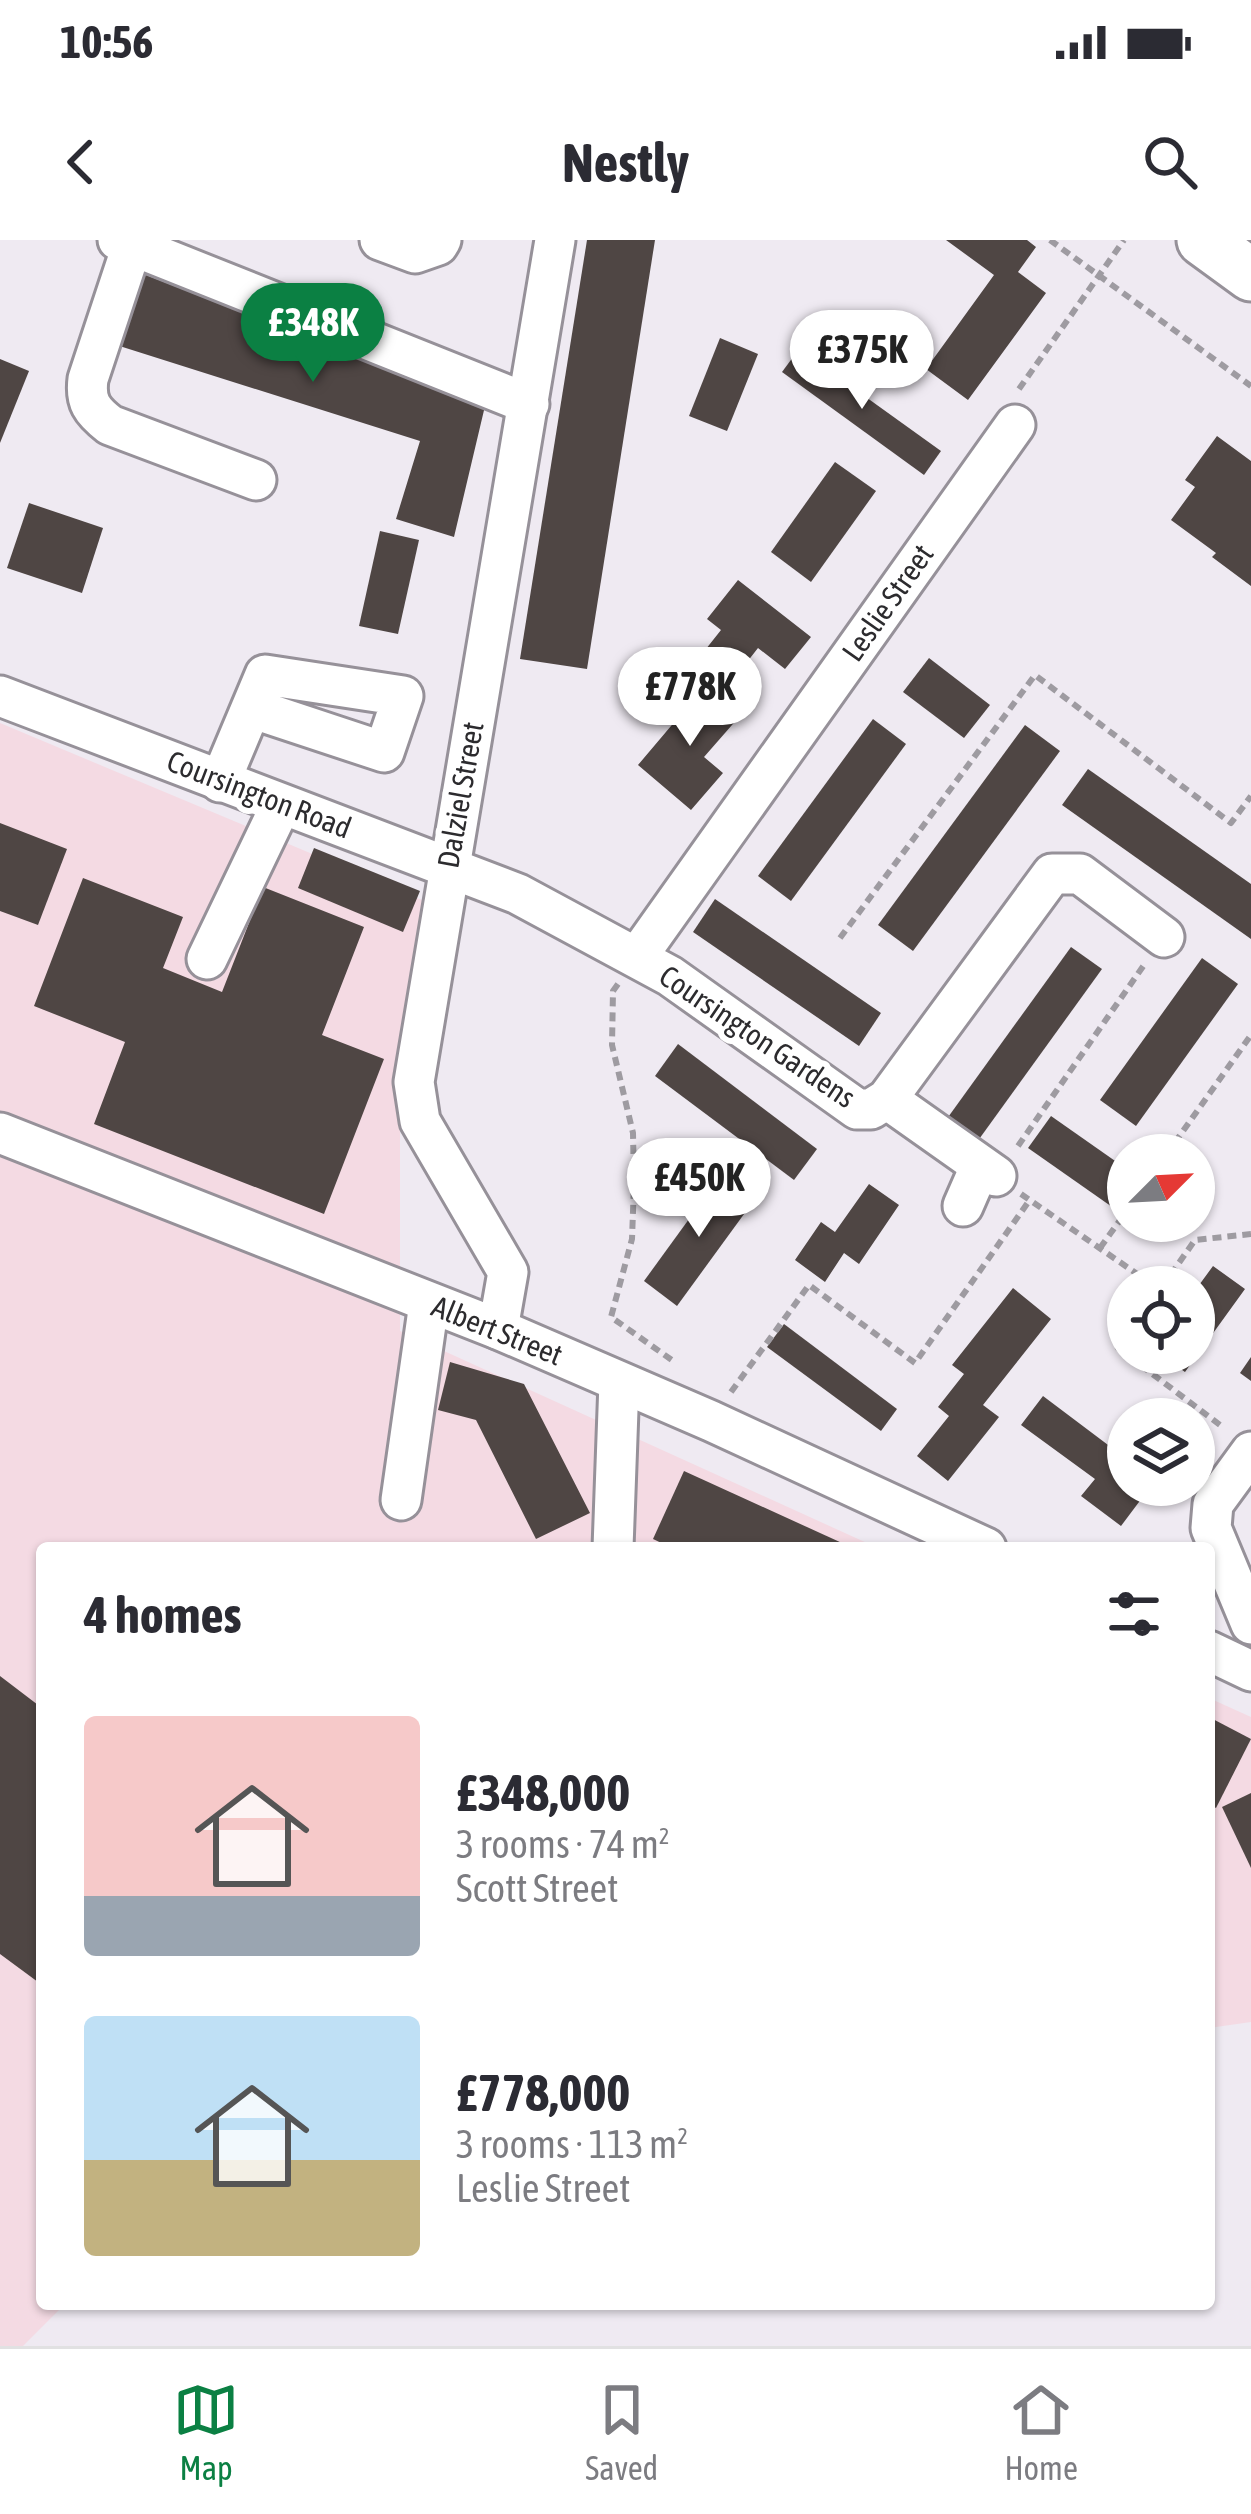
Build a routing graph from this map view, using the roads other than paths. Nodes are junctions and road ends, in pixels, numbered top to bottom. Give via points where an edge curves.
1 (380, 240) edge
2 (441, 240) edge
3 (555, 240) edge
4 (1203, 240) edge
5 (125, 243) edge
6 (1251, 274) edge
7 (529, 404) junction
8 (1015, 425) road end
9 (256, 480) dead end
10 (0, 696) edge
11 (251, 708) dead end
12 (220, 782) junction
13 (281, 805) junction
14 (448, 865) junction
15 (518, 893) joint
16 (1164, 937) road end
17 (637, 957) junction
18 (207, 959) dead end
19 (887, 1099) junction
20 (0, 1133) edge
21 (963, 1206) dead end
22 (429, 1303) junction
23 (498, 1329) junction
24 (619, 1382) junction
25 (1242, 1443) edge
26 (401, 1500) dead end
27 (613, 1542) edge
28 (973, 1542) edge
29 (1251, 1624) edge

1 - 2 street via 415,253
3 - 7 street, Dalziel Street
4 - 6 main road
5 - 7 street
5 - 9 street via 88,379 93,412
7 - 14 street, Dalziel Street
8 - 17 street, Leslie Street
10 - 12 street, Coursington Road
11 - 12 street
12 - 13 street, Coursington Road
13 - 14 street, Coursington Road
13 - 18 street
14 - 15 street, Coursington Road
14 - 23 street, Dalziel Street via 414,1082 420,1121 508,1272
15 - 17 street, Coursington Gardens
16 - 19 street, Coursington Gardens via 1080,874 1052,874
17 - 19 street, Coursington Gardens via 857,1109
19 - 21 street via 988,1172
20 - 22 street, Albert Street
22 - 23 street, Albert Street
22 - 26 street
23 - 24 street, Albert Street
24 - 27 street
24 - 28 street, Albert Street
25 - 29 street via 1213,1504 1211,1528

